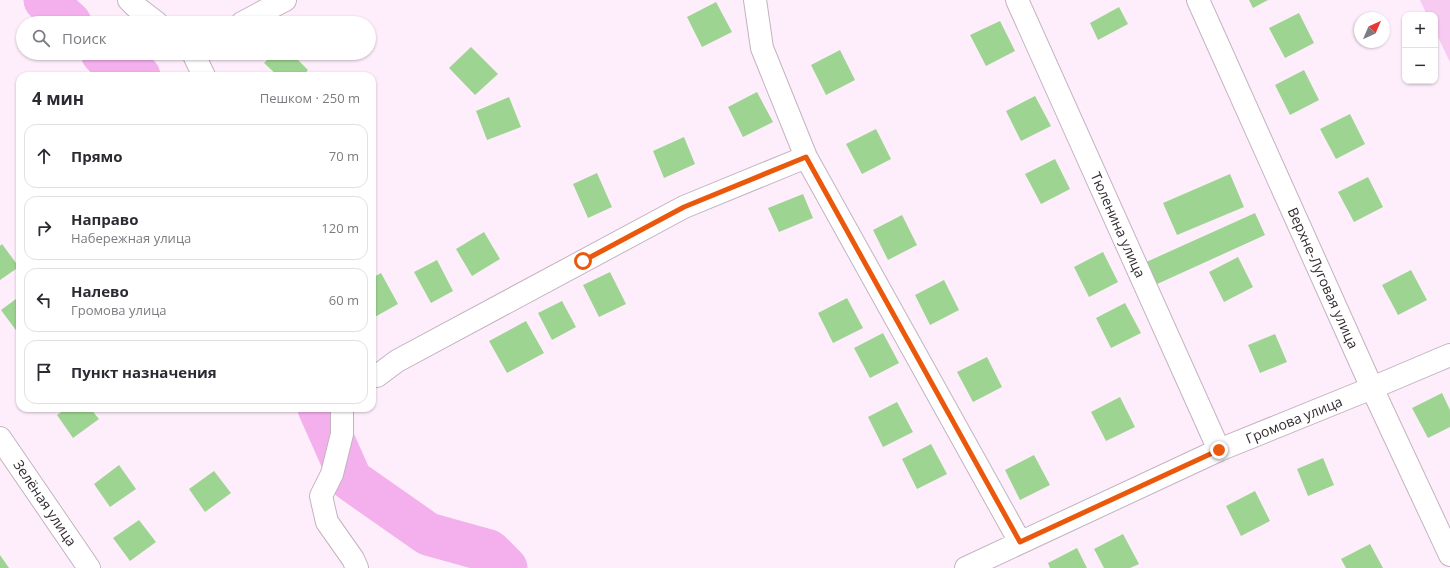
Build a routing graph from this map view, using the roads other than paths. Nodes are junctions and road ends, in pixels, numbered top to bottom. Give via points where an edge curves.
1 (129, 0) edge
2 (285, 0) edge
3 (755, 0) edge
4 (1017, 0) edge
5 (1198, 0) edge
6 (148, 16) edge
7 (255, 16) edge
8 (196, 60) edge
9 (202, 72) edge
10 (806, 157) junction
11 (1450, 355) edge
12 (376, 376) edge
13 (1372, 388) junction
14 (342, 412) edge
15 (0, 438) edge
16 (1219, 450) junction
17 (1020, 542) junction
18 (1450, 554) edge
19 (89, 568) edge
20 (357, 568) edge
21 (966, 568) edge

1 - 6 street
2 - 7 street
3 - 10 street via 762,48
4 - 16 street, Тюленина улица
5 - 13 street, Верхне-Луговая улица
8 - 9 street
10 - 12 street via 684,207 397,361
10 - 17 street
11 - 13 street, Громова улица
13 - 16 street, Громова улица
13 - 18 street, Верхне-Луговая улица
14 - 20 street via 342,434 332,474 321,496 327,522
15 - 19 street, Зелёная улица
16 - 17 street, Громова улица
17 - 21 street, Громова улица

